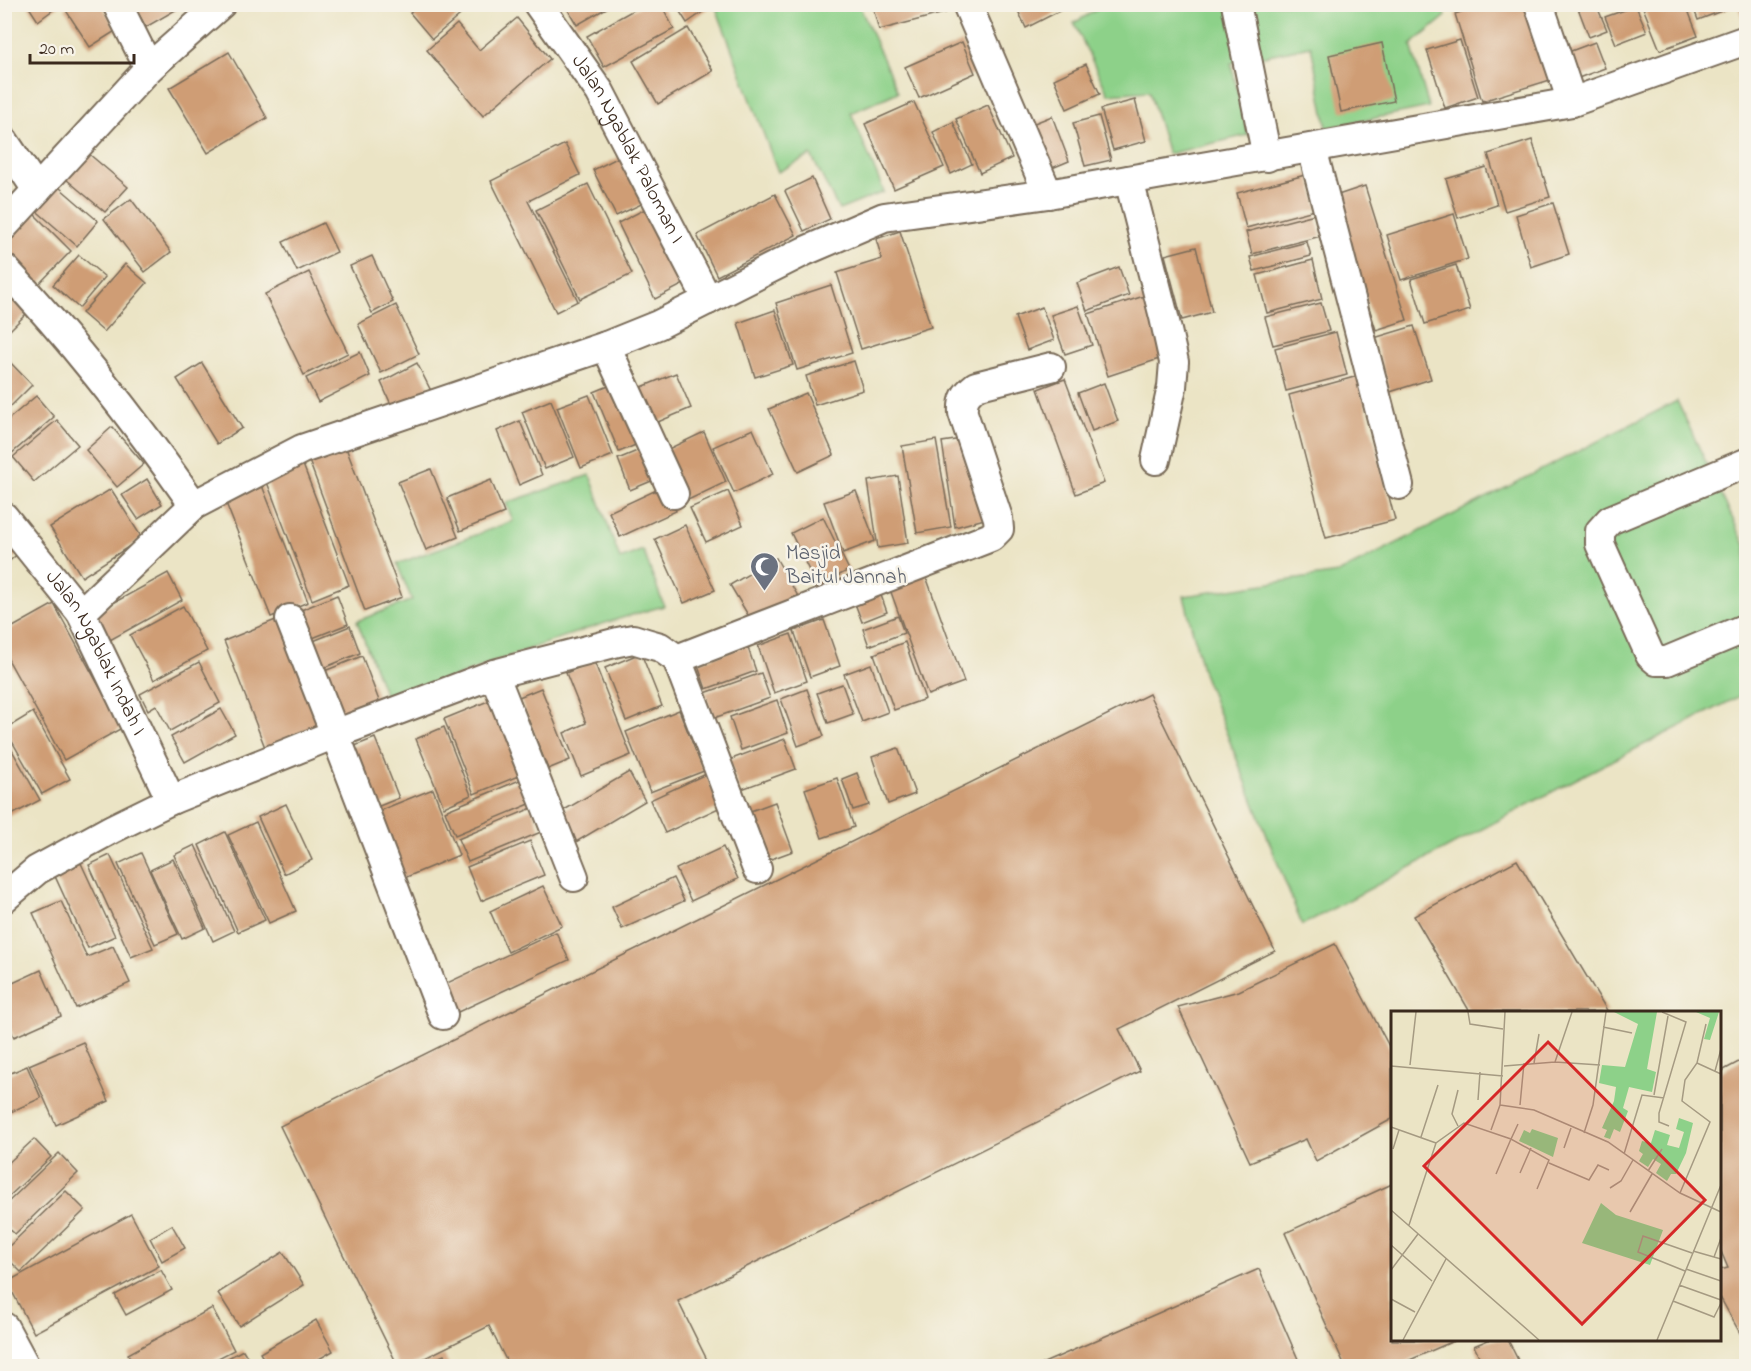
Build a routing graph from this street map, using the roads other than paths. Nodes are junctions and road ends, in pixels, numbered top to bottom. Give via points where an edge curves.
1 (117, 4) edge
2 (221, 4) edge
3 (538, 4) edge
4 (968, 4) edge
5 (1236, 4) edge
6 (1539, 4) edge
7 (1746, 40) edge
8 (149, 68) junction
9 (1572, 102) junction
10 (4, 141) edge
11 (1312, 148) junction
12 (1267, 157) junction
13 (1129, 180) junction
14 (37, 190) junction
15 (1048, 194) junction
16 (4, 226) edge
17 (4, 268) edge
18 (708, 300) junction
19 (606, 346) junction
20 (1051, 367) dead end
21 (1156, 460) dead end
22 (1746, 463) edge
23 (1399, 485) dead end
24 (674, 494) dead end
25 (194, 505) junction
26 (4, 517) edge
27 (81, 613) junction
28 (290, 619) dead end
29 (1746, 628) edge
30 (677, 659) junction
31 (494, 674) junction
32 (334, 734) junction
33 (171, 800) junction
34 (757, 869) dead end
35 (574, 877) dead end
36 (4, 897) edge
37 (443, 1015) dead end
38 (4, 1327) edge
39 (25, 1366) edge

1 - 8 street
2 - 8 street
3 - 18 street, Jalan Ngablak Paloman I via 600,92
4 - 15 street
5 - 12 street
6 - 9 street
7 - 9 street
8 - 14 street
9 - 11 street
10 - 14 street
11 - 12 street
11 - 23 street
12 - 13 street
13 - 15 street
13 - 21 street via 1174,362
14 - 16 street
15 - 18 street via 884,217
17 - 25 street via 72,343
18 - 19 street
19 - 24 street
19 - 25 street via 302,450
20 - 30 street via 976,386 962,402 998,518 999,529 992,537
22 - 29 street via 1610,520 1600,531 1600,543 1650,655 1657,661 1667,661
25 - 27 street
26 - 27 street, Jalan Ngablak Indah I
27 - 33 street, Jalan Ngablak Indah I
28 - 32 street
30 - 31 street via 660,647 633,639
30 - 34 street
31 - 32 street
31 - 35 street
32 - 33 street
32 - 37 street
33 - 36 street via 37,870
38 - 39 street

